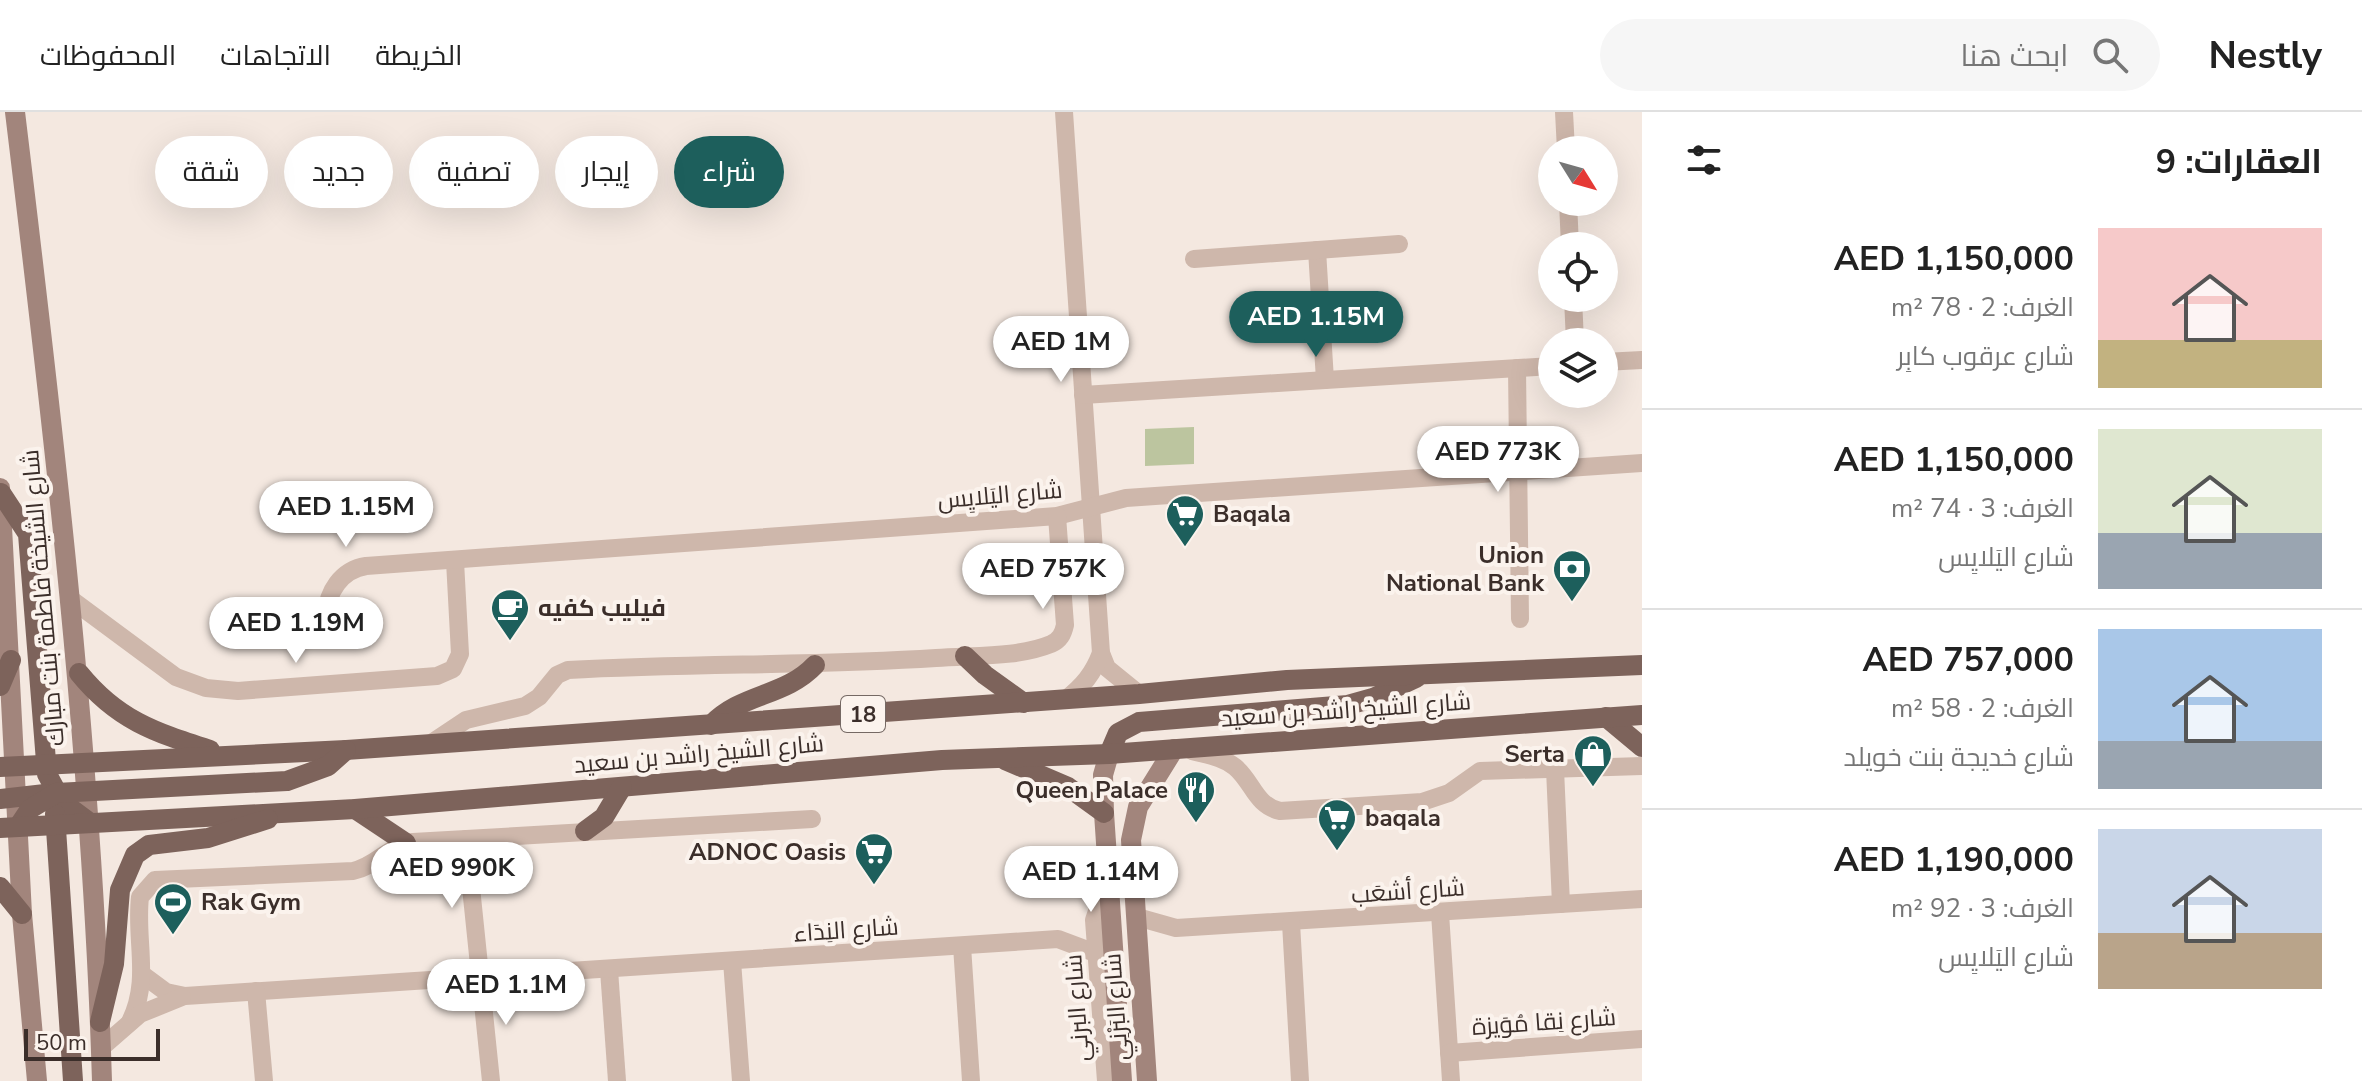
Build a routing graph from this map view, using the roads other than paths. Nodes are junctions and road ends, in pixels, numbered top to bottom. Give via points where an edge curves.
1 (15, 112) edge
2 (1064, 112) edge
3 (1564, 112) edge
4 (1565, 136) edge
5 (1399, 244) dead end
6 (1317, 250) junction
7 (1194, 259) dead end
8 (1642, 360) edge
9 (1618, 361) edge
10 (1538, 367) edge
11 (1517, 368) junction
12 (1325, 380) junction
13 (1083, 395) junction
14 (1642, 463) edge
15 (1518, 471) junction
16 (0, 484) edge
17 (1, 493) edge
18 (1090, 507) junction
19 (1057, 516) junction
20 (455, 561) junction
21 (72, 600) junction
22 (326, 616) dead end
23 (1520, 619) dead end
24 (1101, 653) junction
25 (965, 656) junction
26 (11, 660) junction
27 (815, 665) junction
28 (1642, 665) edge
29 (79, 673) junction
30 (1419, 676) junction
31 (0, 686) edge
32 (1139, 694) junction
33 (1065, 700) junction
34 (1024, 703) junction
35 (1642, 715) edge
36 (1606, 717) junction
37 (711, 725) junction
38 (430, 744) junction
39 (1642, 747) edge
40 (1178, 748) junction
41 (346, 750) junction
42 (221, 754) junction
43 (1109, 754) junction
44 (998, 757) junction
45 (84, 762) junction
46 (46, 764) junction
47 (1642, 766) edge
48 (8, 767) edge
49 (1555, 769) junction
50 (622, 787) junction
51 (87, 791) junction
52 (51, 793) junction
53 (9, 799) edge
54 (355, 809) junction
55 (280, 813) junction
56 (1104, 813) junction
57 (812, 819) dead end
58 (89, 822) junction
59 (57, 824) junction
60 (9, 827) edge
61 (585, 831) junction
62 (466, 839) junction
63 (406, 843) junction
64 (0, 887) edge
65 (1111, 890) junction
66 (1642, 899) edge
67 (1561, 904) junction
68 (1440, 913) junction
69 (22, 914) junction
70 (1137, 917) junction
71 (1094, 920) junction
72 (1291, 923) junction
73 (1176, 928) junction
74 (1058, 939) junction
75 (1137, 945) junction
76 (962, 946) junction
77 (1098, 954) junction
78 (732, 961) junction
79 (609, 970) junction
80 (143, 975) junction
81 (480, 977) junction
82 (256, 991) junction
83 (185, 996) junction
84 (100, 1022) junction
85 (130, 1022) junction
86 (1642, 1039) edge
87 (101, 1048) junction
88 (1449, 1053) junction
89 (37, 1081) edge
90 (73, 1081) edge
91 (102, 1081) edge
92 (264, 1081) edge
93 (491, 1081) edge
94 (617, 1081) edge
95 (741, 1081) edge
96 (971, 1081) edge
97 (1106, 1081) edge
98 (1122, 1081) edge
99 (1147, 1081) edge
100 (1300, 1081) edge
101 (1451, 1081) edge

1 - 21 main road, شارع الشيخة فاطمة بنت مبارك
2 - 13 street
3 - 4 street
5 - 6 street
6 - 7 street
6 - 12 street
8 - 9 street
10 - 11 street
11 - 12 street
11 - 15 street
12 - 13 street
13 - 18 street
14 - 15 street, شارع اليَلايِس
15 - 18 street, شارع اليَلايِس via 1126,498
15 - 23 street
16 - 17 main road, شارع الشيخة فاطمة بنت مبارك
17 - 26 main road, شارع الشيخة فاطمة بنت مبارك
17 - 46 main road via 28,534
18 - 19 street, شارع اليَلايِس
18 - 24 street
19 - 20 street, شارع اليَلايِس
19 - 25 street via 1065,625 1061,636 1046,646
20 - 21 street via 460,654 453,669 437,676 238,691 206,688 162,669
20 - 22 street, شارع اليَلايِس via 373,567 340,581 329,597
21 - 29 main road, شارع الشيخة فاطمة بنت مبارك
24 - 32 street via 1107,668
24 - 33 street via 1083,686
25 - 27 street
25 - 34 main road
26 - 31 main road
26 - 48 main road, شارع الشيخة فاطمة بنت مبارك
27 - 37 main road via 793,684 742,701
27 - 38 street via 738,661 568,670 552,678 525,706 466,720
28 - 30 main road, شارع الشيخ راشد بن سعيد / 18
29 - 42 main road via 122,716
29 - 45 main road, شارع الشيخة فاطمة بنت مبارك
30 - 32 main road, شارع الشيخ راشد بن سعيد / 18 via 1287,680
30 - 43 main road via 1348,705 1139,722 1118,733
32 - 33 main road, شارع الشيخ راشد بن سعيد / 18
33 - 34 main road, شارع الشيخ راشد بن سعيد / 18
34 - 37 main road, شارع الشيخ راشد بن سعيد / 18
35 - 36 main road, شارع الشيخ راشد بن سعيد / 18
36 - 39 main road
36 - 40 main road, شارع الشيخ راشد بن سعيد / 18
37 - 38 main road, شارع الشيخ راشد بن سعيد / 18
38 - 41 main road, شارع الشيخ راشد بن سعيد / 18
40 - 43 main road, شارع الشيخ راشد بن سعيد / 18
40 - 49 street via 1228,762 1261,803 1280,811 1422,802 1449,793 1480,771
40 - 70 main road, شارع البَرْنِي via 1146,791 1134,823
41 - 42 main road, شارع الشيخ راشد بن سعيد / 18
41 - 51 main road via 328,766 287,781
42 - 45 main road, شارع الشيخ راشد بن سعيد / 18
43 - 44 main road, شارع الشيخ راشد بن سعيد / 18
43 - 56 main road, شارع البَرْنِي via 1103,775
44 - 50 main road, شارع الشيخ راشد بن سعيد / 18
44 - 56 main road via 1055,780
45 - 46 main road, شارع الشيخ راشد بن سعيد / 18
45 - 51 main road, شارع الشيخة فاطمة بنت مبارك
45 - 52 main road
46 - 48 main road, شارع الشيخ راشد بن سعيد / 18
46 - 52 main road
47 - 49 street
48 - 52 main road via 34,777
48 - 53 main road, شارع الشيخة فاطمة بنت مبارك
49 - 67 street
50 - 54 main road, شارع الشيخ راشد بن سعيد / 18
50 - 61 main road via 604,817
51 - 52 main road
51 - 58 main road, شارع الشيخة فاطمة بنت مبارك
52 - 53 main road
52 - 58 main road
52 - 59 main road
52 - 60 main road
53 - 60 main road, شارع الشيخة فاطمة بنت مبارك
54 - 55 main road, شارع الشيخ راشد بن سعيد / 18
54 - 63 main road
55 - 58 main road, شارع الشيخ راشد بن سعيد / 18
55 - 84 main road via 227,834 149,845 135,855 120,890 114,964
56 - 65 main road, شارع البَرْنِي
57 - 61 street
58 - 59 main road, شارع الشيخ راشد بن سعيد / 18
58 - 84 main road, شارع الشيخة فاطمة بنت مبارك
59 - 60 main road, شارع الشيخ راشد بن سعيد / 18
59 - 90 main road
60 - 69 main road, شارع الشيخة فاطمة بنت مبارك
61 - 62 street
62 - 63 street
62 - 81 street
63 - 80 street via 353,871 155,880 140,897
64 - 69 main road
65 - 71 street, شارع البرني
65 - 98 main road, شارع البَرْنِي
66 - 67 street, شارع أشعَب
67 - 68 street, شارع أشعَب
68 - 72 street, شارع أشعَب
68 - 88 street
69 - 89 main road, شارع الشيخة فاطمة بنت مبارك
70 - 73 street, شارع أشعَب
70 - 75 main road, شارع البَرْنِي
71 - 74 street, شارع النِدَاء
71 - 77 street, شارع البرني
72 - 73 street, شارع أشعَب
72 - 100 street
73 - 75 street, شارع أشعَب
74 - 76 street, شارع النِدَاء
74 - 77 street, شارع النِدَاء
75 - 99 main road, شارع البَرْنِي
76 - 78 street, شارع النِدَاء
76 - 96 street
77 - 97 street, شارع البرني
78 - 79 street, شارع النِدَاء
78 - 95 street
79 - 81 street, شارع النِدَاء
79 - 94 street
80 - 83 street, شارع النِدَاء via 166,992
80 - 85 street
81 - 82 street, شارع النِدَاء
81 - 93 street
82 - 83 street, شارع النِدَاء
82 - 92 street
83 - 85 street, شارع النِدَاء via 153,1006
84 - 87 main road, شارع الشيخة فاطمة بنت مبارك
85 - 87 street, شارع النِدَاء
86 - 88 street, شارع نِقا مُوَيزة
87 - 91 main road, شارع الشيخة فاطمة بنت مبارك
88 - 101 street

